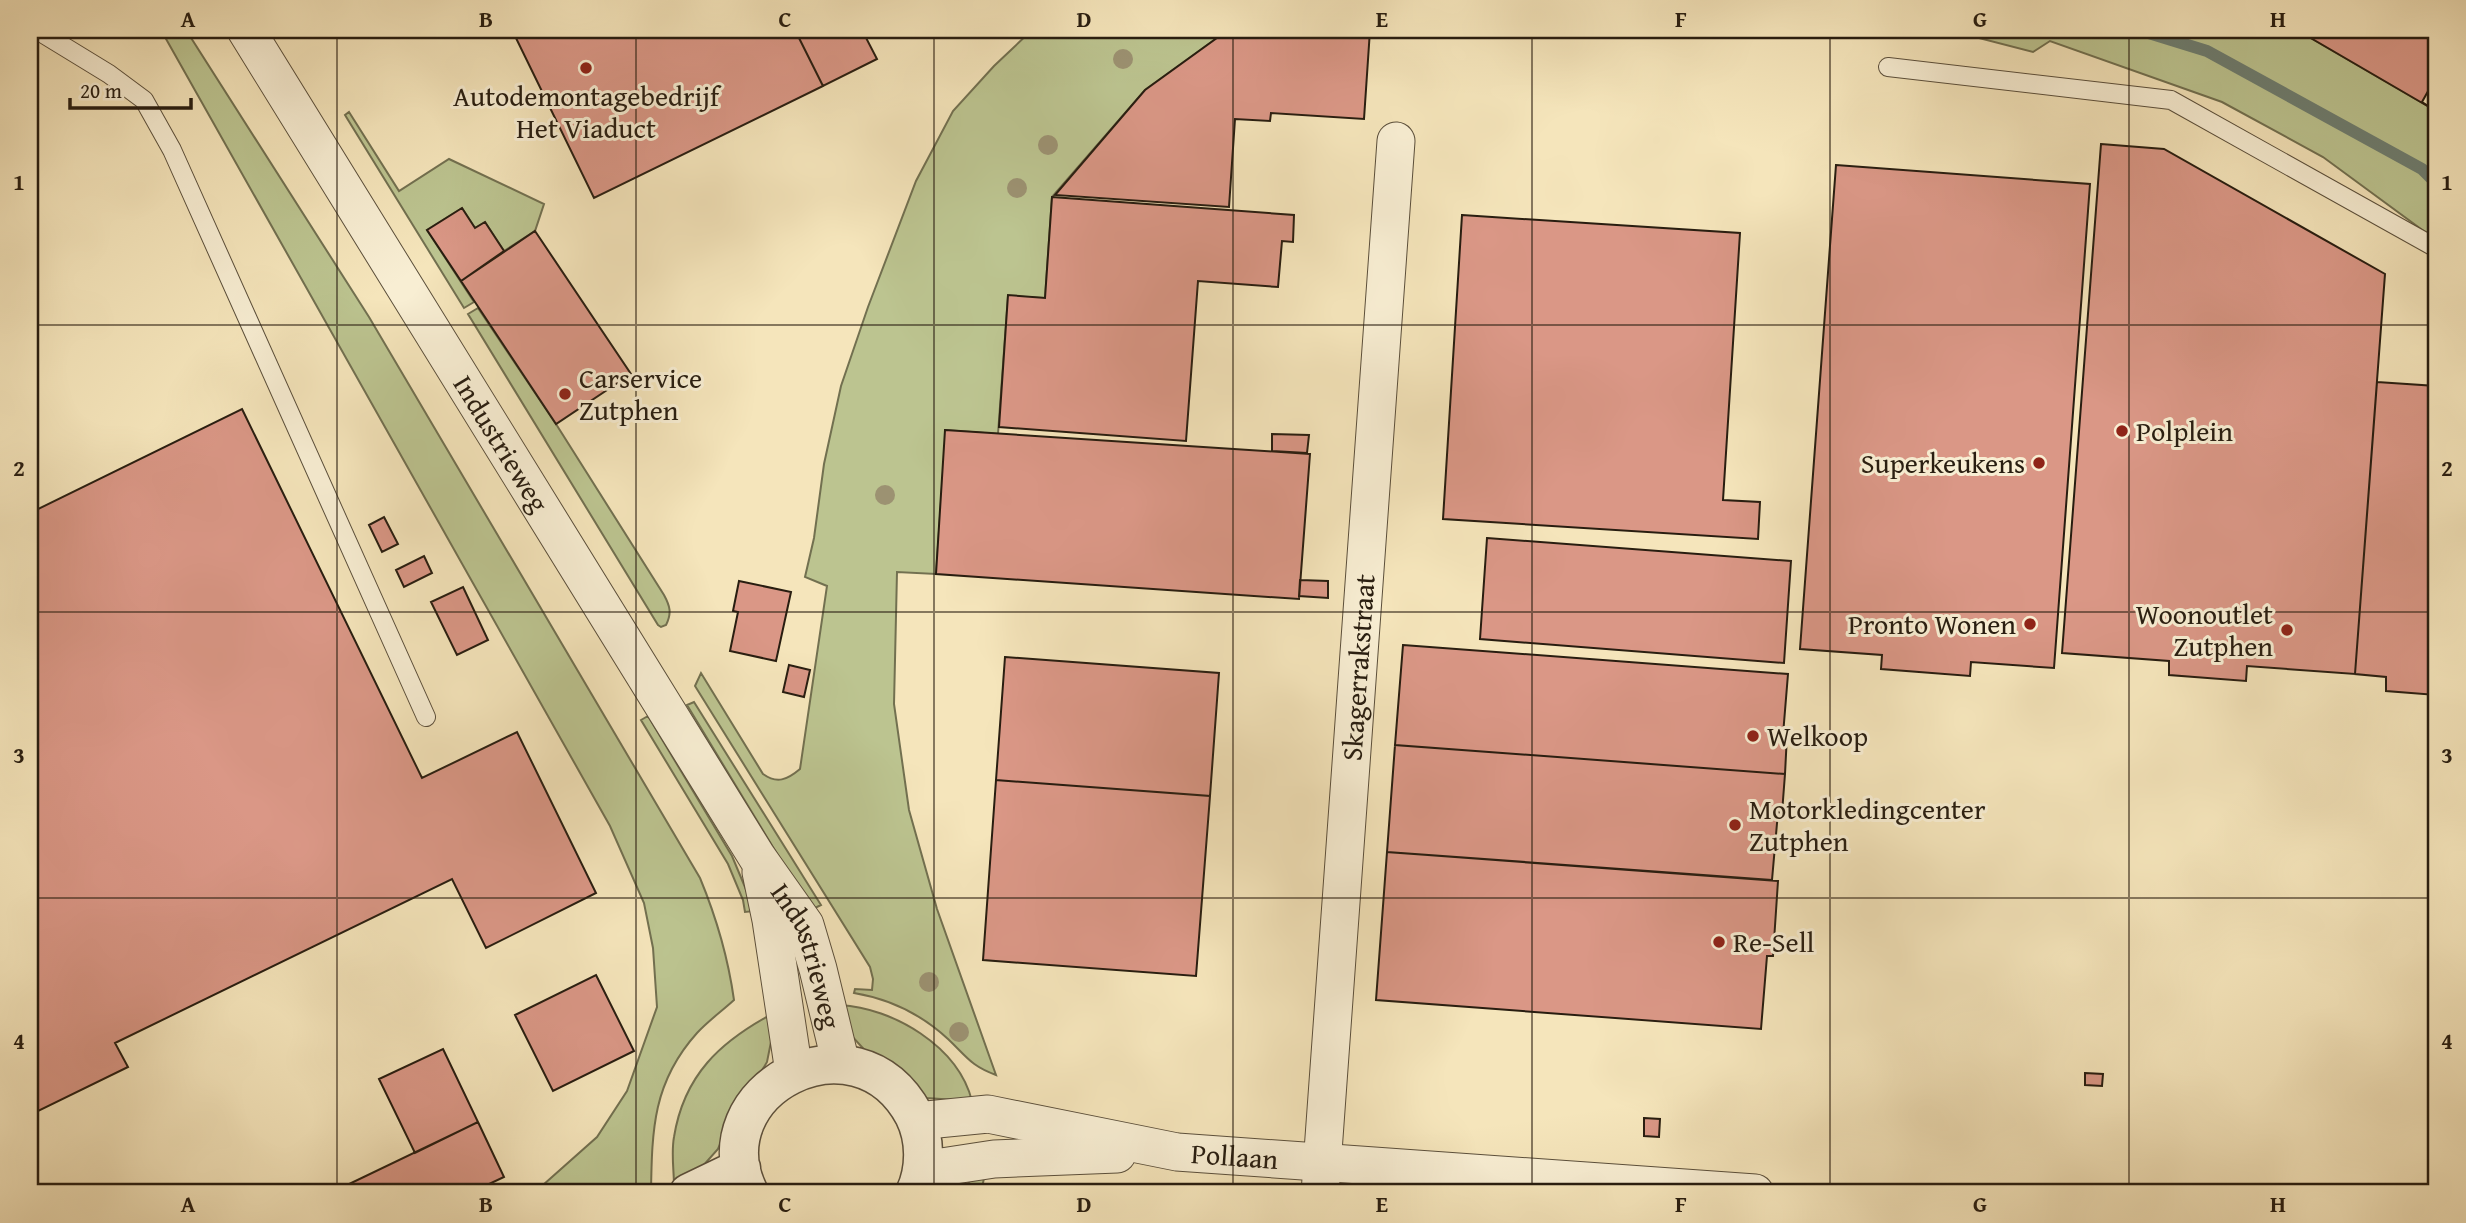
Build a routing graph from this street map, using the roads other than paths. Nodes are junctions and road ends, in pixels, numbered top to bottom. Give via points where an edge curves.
1 (37, 30) edge
2 (246, 30) edge
3 (1888, 67) dead end
4 (1396, 141) dead end
5 (2436, 248) edge
6 (426, 717) dead end
7 (757, 857) junction
8 (841, 1064) junction
9 (794, 1072) junction
10 (917, 1121) junction
11 (1177, 1152) junction
12 (1321, 1178) edge
13 (745, 1181) edge
14 (918, 1182) edge
15 (689, 1193) edge
16 (1755, 1193) edge

1 - 6 lane via 144,100 172,150
2 - 7 street, Industrieweg
3 - 5 lane via 2171,100
4 - 12 street, Skagerrakstraat
7 - 8 street, Industrieweg via 805,925
7 - 9 street, Industrieweg
8 - 9 street
8 - 10 street via 868,1071 892,1087
9 - 13 street via 770,1088 751,1111 741,1139
10 - 11 street, Pollaan via 988,1114
10 - 14 street via 923,1153
11 - 12 street, Pollaan
11 - 14 street, Pollaan via 994,1159
12 - 16 street, Pollaan
13 - 15 street

